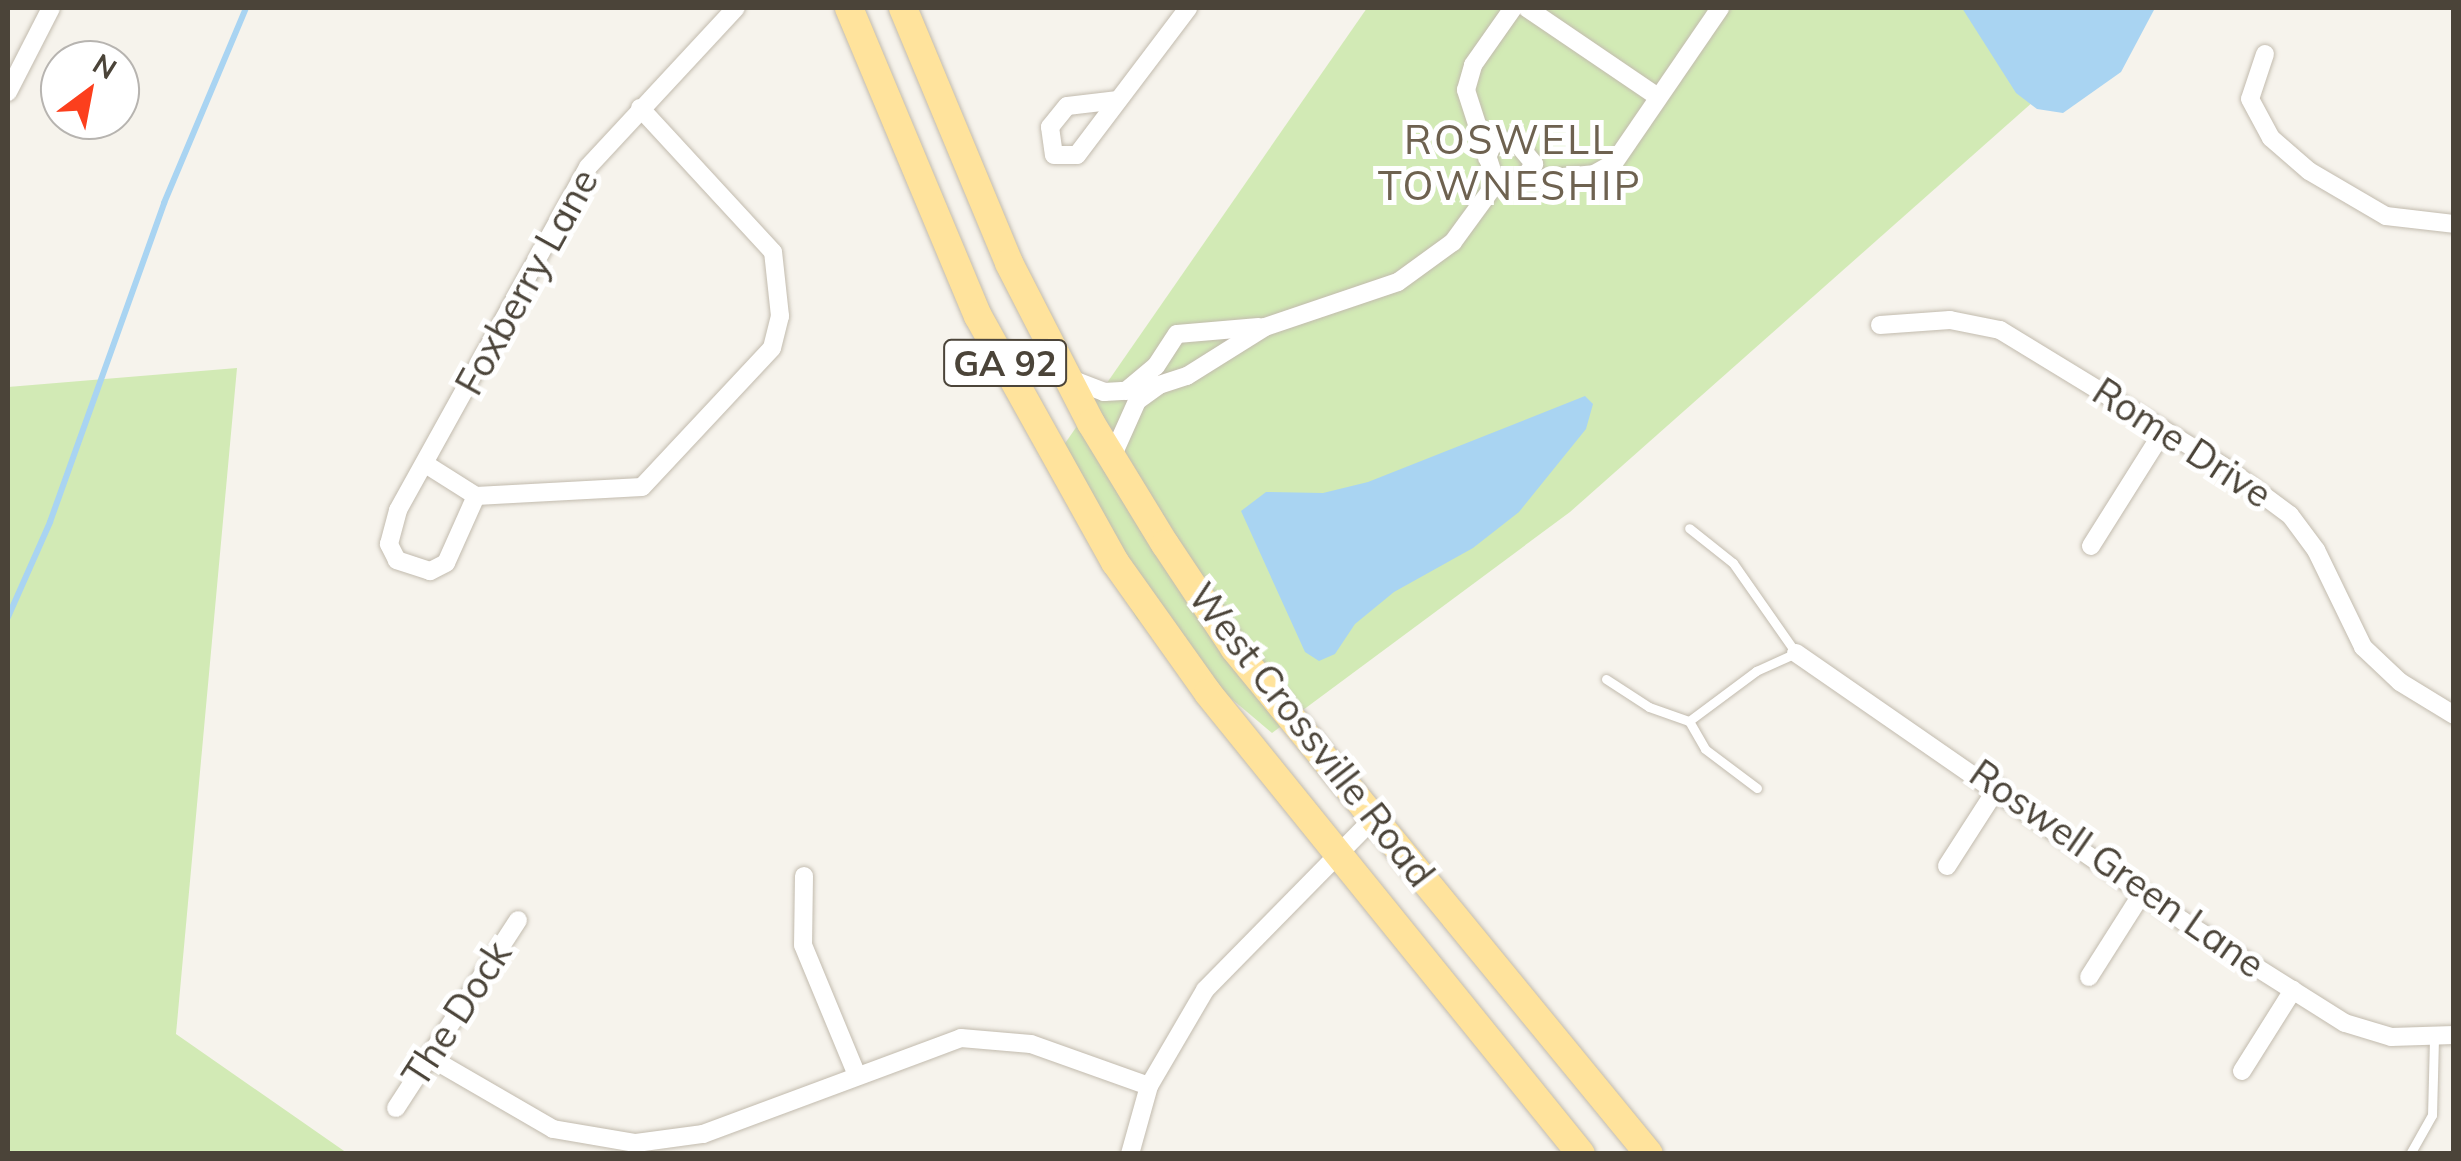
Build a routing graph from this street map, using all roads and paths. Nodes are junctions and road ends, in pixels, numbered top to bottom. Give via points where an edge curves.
1 (52, 8) edge
2 (736, 8) edge
3 (832, 8) edge
4 (903, 8) edge
5 (1188, 8) edge
6 (1513, 8) edge
7 (1527, 8) edge
8 (1720, 8) edge
9 (853, 19) edge
10 (2265, 54) dead end
11 (8, 92) edge
12 (1658, 97) junction
13 (1118, 100) junction
14 (640, 108) junction
15 (1487, 158) junction
16 (1523, 179) junction
17 (1496, 183) junction
18 (2454, 224) edge
19 (1880, 325) dead end
20 (1265, 327) junction
21 (1068, 378) junction
22 (1132, 396) junction
23 (2164, 430) junction
24 (1112, 457) junction
25 (427, 465) junction
26 (476, 496) junction
27 (1689, 528) dead end
28 (2090, 546) dead end
29 (1796, 653) junction
30 (1606, 679) dead end
31 (2454, 715) edge
32 (1689, 721) junction
33 (1998, 787) junction
34 (1757, 788) dead end
35 (1374, 818) junction
36 (1339, 853) junction
37 (1948, 866) dead end
38 (804, 876) dead end
39 (2143, 892) junction
40 (518, 920) dead end
41 (2089, 978) dead end
42 (2294, 990) junction
43 (2444, 1037) edge
44 (429, 1057) junction
45 (2242, 1071) dead end
46 (856, 1073) junction
47 (1150, 1086) junction
48 (396, 1108) dead end
49 (1130, 1154) edge
50 (1582, 1154) edge
51 (1649, 1154) edge
52 (2410, 1154) edge

1 - 11 street
2 - 14 street, Foxberry Lane
3 - 9 street
4 - 21 main road, West Crossville Road / GA 92 via 980,198
5 - 13 street
6 - 15 street via 1474,65 1466,90
7 - 12 street
8 - 12 street
9 - 36 main road, West Crossville Road / GA 92 via 978,316 1115,562 1208,693
10 - 18 street via 2250,99 2271,138 2309,170 2386,216
12 - 16 street via 1614,163 1594,174
13 - 13 street via 1077,154 1054,155 1050,127 1067,106
14 - 25 street, Foxberry Lane via 588,168
14 - 26 street via 772,252 780,316 772,348 642,487
15 - 16 street via 1492,143 1515,142 1534,164
15 - 17 street
16 - 17 street
17 - 20 street via 1453,242 1398,282
19 - 23 street, Rome Drive via 1950,320 2000,330
20 - 22 street
20 - 22 street via 1177,334
21 - 22 street
21 - 24 main road, West Crossville Road / GA 92
22 - 24 street
23 - 28 street
23 - 31 street, Rome Drive via 2290,515 2316,550 2363,648 2400,682
24 - 35 main road, West Crossville Road / GA 92 via 1234,648
25 - 26 street
25 - 26 street, Foxberry Lane via 389,530 397,560 430,571 446,563
27 - 29 lane via 1734,563
29 - 32 lane via 1756,671
29 - 33 street, Roswell Green Lane
30 - 32 lane via 1649,708
32 - 34 lane via 1705,749
33 - 37 street
33 - 39 street, Roswell Green Lane
35 - 36 street
35 - 51 main road, West Crossville Road / GA 92
36 - 47 street via 1205,990
36 - 50 main road, West Crossville Road / GA 92
38 - 46 street via 804,945
39 - 41 street
39 - 42 street, Roswell Green Lane
40 - 44 street, The Dock
42 - 43 street, Roswell Green Lane via 2345,1023 2390,1037
42 - 45 street
43 - 52 lane via 2432,1115
44 - 46 street via 554,1130 636,1143 703,1134
44 - 48 street, The Dock
46 - 47 street via 934,1043 989,1037 1031,1044
47 - 49 street

